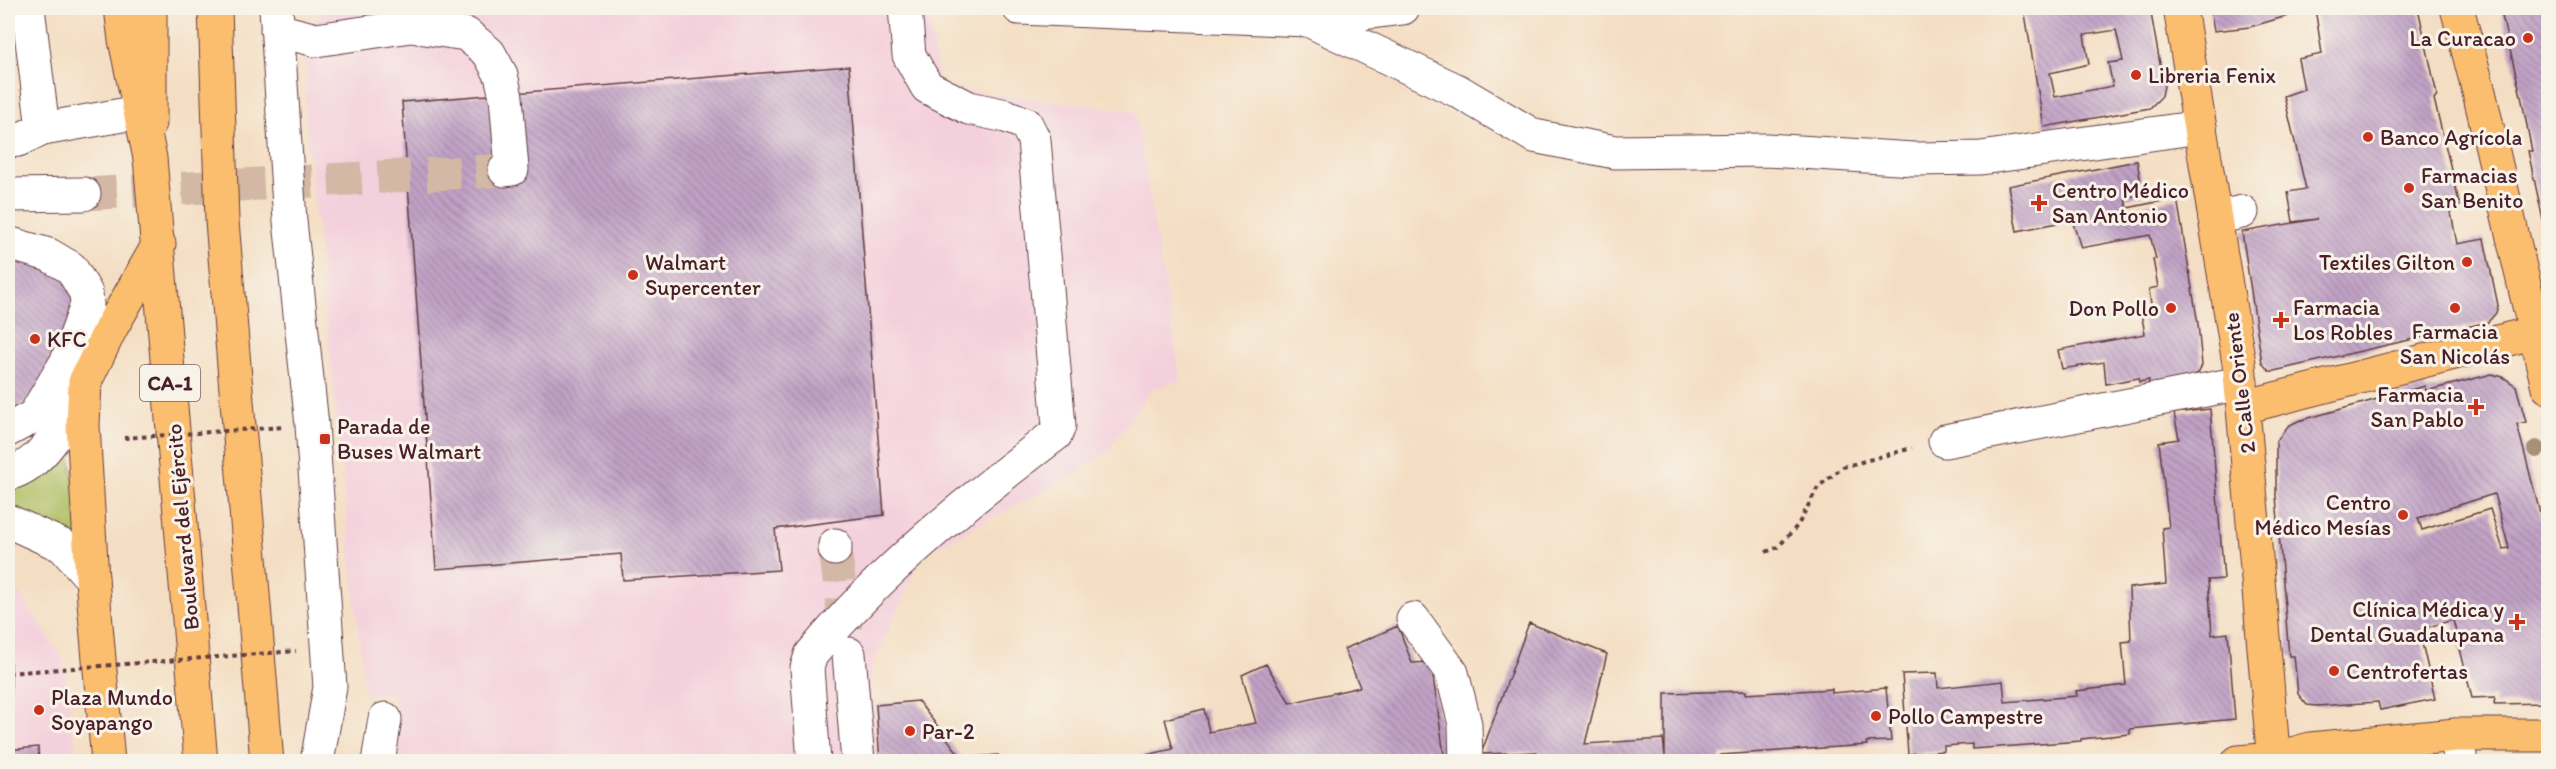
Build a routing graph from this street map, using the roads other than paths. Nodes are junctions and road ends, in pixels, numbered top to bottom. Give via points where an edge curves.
1 (28, 8) edge
2 (121, 8) edge
3 (150, 8) edge
4 (215, 8) edge
5 (905, 8) edge
6 (1019, 8) edge
7 (1389, 8) edge
8 (2180, 8) edge
9 (2457, 8) edge
10 (276, 19) edge
11 (1308, 20) junction
12 (139, 112) junction
13 (2200, 127) junction
14 (43, 129) junction
15 (8, 141) edge
16 (150, 158) junction
17 (508, 170) dead end
18 (84, 194) tunnel mouth
19 (8, 195) edge
20 (8, 243) edge
21 (159, 244) junction
22 (2536, 332) junction
23 (85, 382) junction
24 (2548, 387) edge
25 (2242, 395) junction
26 (8, 430) edge
27 (1945, 441) road end
28 (8, 474) edge
29 (8, 521) edge
30 (92, 579) junction
31 (1413, 619) dead end
32 (849, 654) tunnel mouth
33 (386, 720) dead end
34 (2548, 735) edge
35 (2458, 748) edge
36 (2273, 761) edge
37 (108, 762) edge
38 (201, 762) edge
39 (267, 762) edge
40 (317, 762) edge
41 (378, 762) edge
42 (814, 762) edge
43 (858, 762) edge
44 (1466, 762) edge
45 (2238, 762) edge

1 - 14 street
2 - 12 main road, Boulevard del Ejército / CA-1
3 - 16 main road
4 - 39 main road, CA-1 via 222,221
5 - 42 street via 909,54 927,87 969,108 1026,124 1034,140 1059,426 1056,434 973,497 897,564 811,655 807,668
6 - 11 street
7 - 11 street
8 - 13 main road, 2 Calle Oriente
9 - 22 main road
10 - 17 street via 316,40 411,26 466,34 489,53 501,75 506,97
10 - 40 street via 290,221 312,425 330,687
11 - 13 street via 1458,91 1534,136 1615,152 1767,150 1914,159 1981,158
12 - 14 street
12 - 16 main road, Boulevard del Ejército / CA-1
13 - 25 main road, 2 Calle Oriente via 2229,215
14 - 15 street
16 - 21 main road, Boulevard del Ejército / CA-1
18 - 19 street
20 - 26 street via 49,255 70,268 86,293 87,306 67,361 34,416
21 - 23 main road
21 - 38 main road, Boulevard del Ejército / CA-1
22 - 24 main road
22 - 25 main road
23 - 28 street via 64,423 39,456
23 - 30 main road via 83,425
25 - 27 street
25 - 36 main road, 2 Calle Oriente
29 - 30 street via 63,546
30 - 37 main road
31 - 44 street via 1452,673 1465,724
32 - 43 street
33 - 41 street
34 - 35 main road
35 - 36 main road via 2310,749
36 - 45 main road

